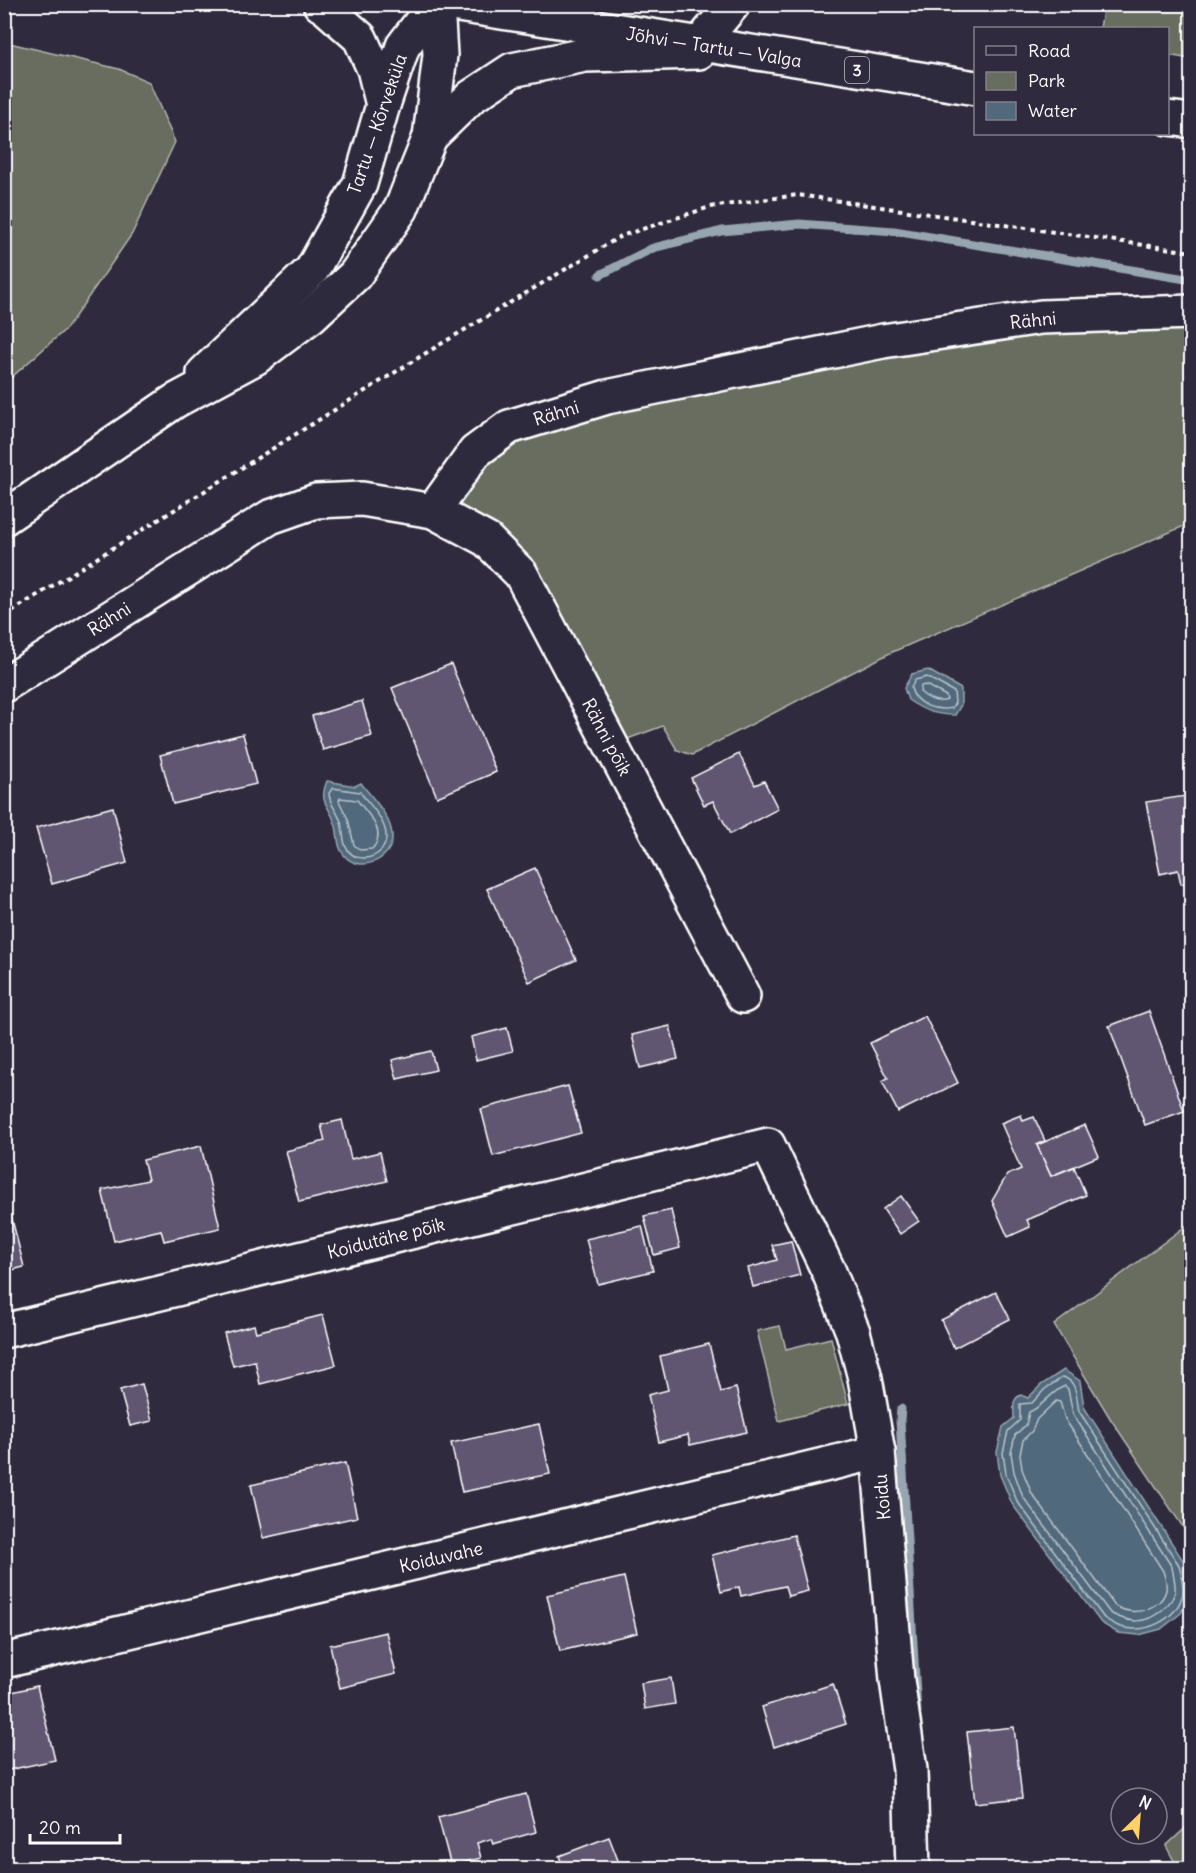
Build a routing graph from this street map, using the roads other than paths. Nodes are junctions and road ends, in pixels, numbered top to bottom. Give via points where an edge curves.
1 (320, 4) edge
2 (436, 4) edge
3 (452, 4) edge
4 (733, 4) edge
5 (699, 45) junction
6 (740, 52) junction
7 (974, 88) edge
8 (383, 105) junction
9 (1169, 118) edge
10 (1191, 121) edge
11 (430, 137) junction
12 (1191, 312) edge
13 (175, 401) junction
14 (433, 511) junction
15 (4, 518) edge
16 (4, 685) edge
17 (743, 996) dead end
18 (768, 1145) joint
19 (4, 1331) edge
20 (878, 1452) junction
21 (4, 1661) edge
22 (913, 1869) edge

1 - 8 main road via 360,38 374,69
2 - 8 main road, Tartu — Kõrveküla via 404,46
2 - 11 main road, Tartu — Kõrveküla via 440,55
3 - 5 main road, Jõhvi — Tartu — Valga / 3
4 - 5 main road
5 - 6 main road, Jõhvi — Tartu — Valga / 3
6 - 7 main road, Jõhvi — Tartu — Valga / 3
6 - 11 main road via 585,55 512,70 471,97
8 - 13 main road, Tartu — Kõrveküla via 360,184 312,270
9 - 10 main road
11 - 13 main road, Tartu — Kõrveküla via 401,209 355,274 311,316 255,358
12 - 14 main road, Rähni via 1041,317 883,341 607,397 509,427 475,452
13 - 15 main road, Tartu — Kõrveküla
14 - 16 main road, Rähni via 362,499 316,501 270,517
14 - 17 main road, Rähni põik via 487,540 521,574
18 - 19 main road, Koidutähe põik
18 - 20 main road, Koidu via 830,1272 853,1332
20 - 21 main road, Koiduvahe
20 - 22 main road, Koidu via 897,1680 910,1770

